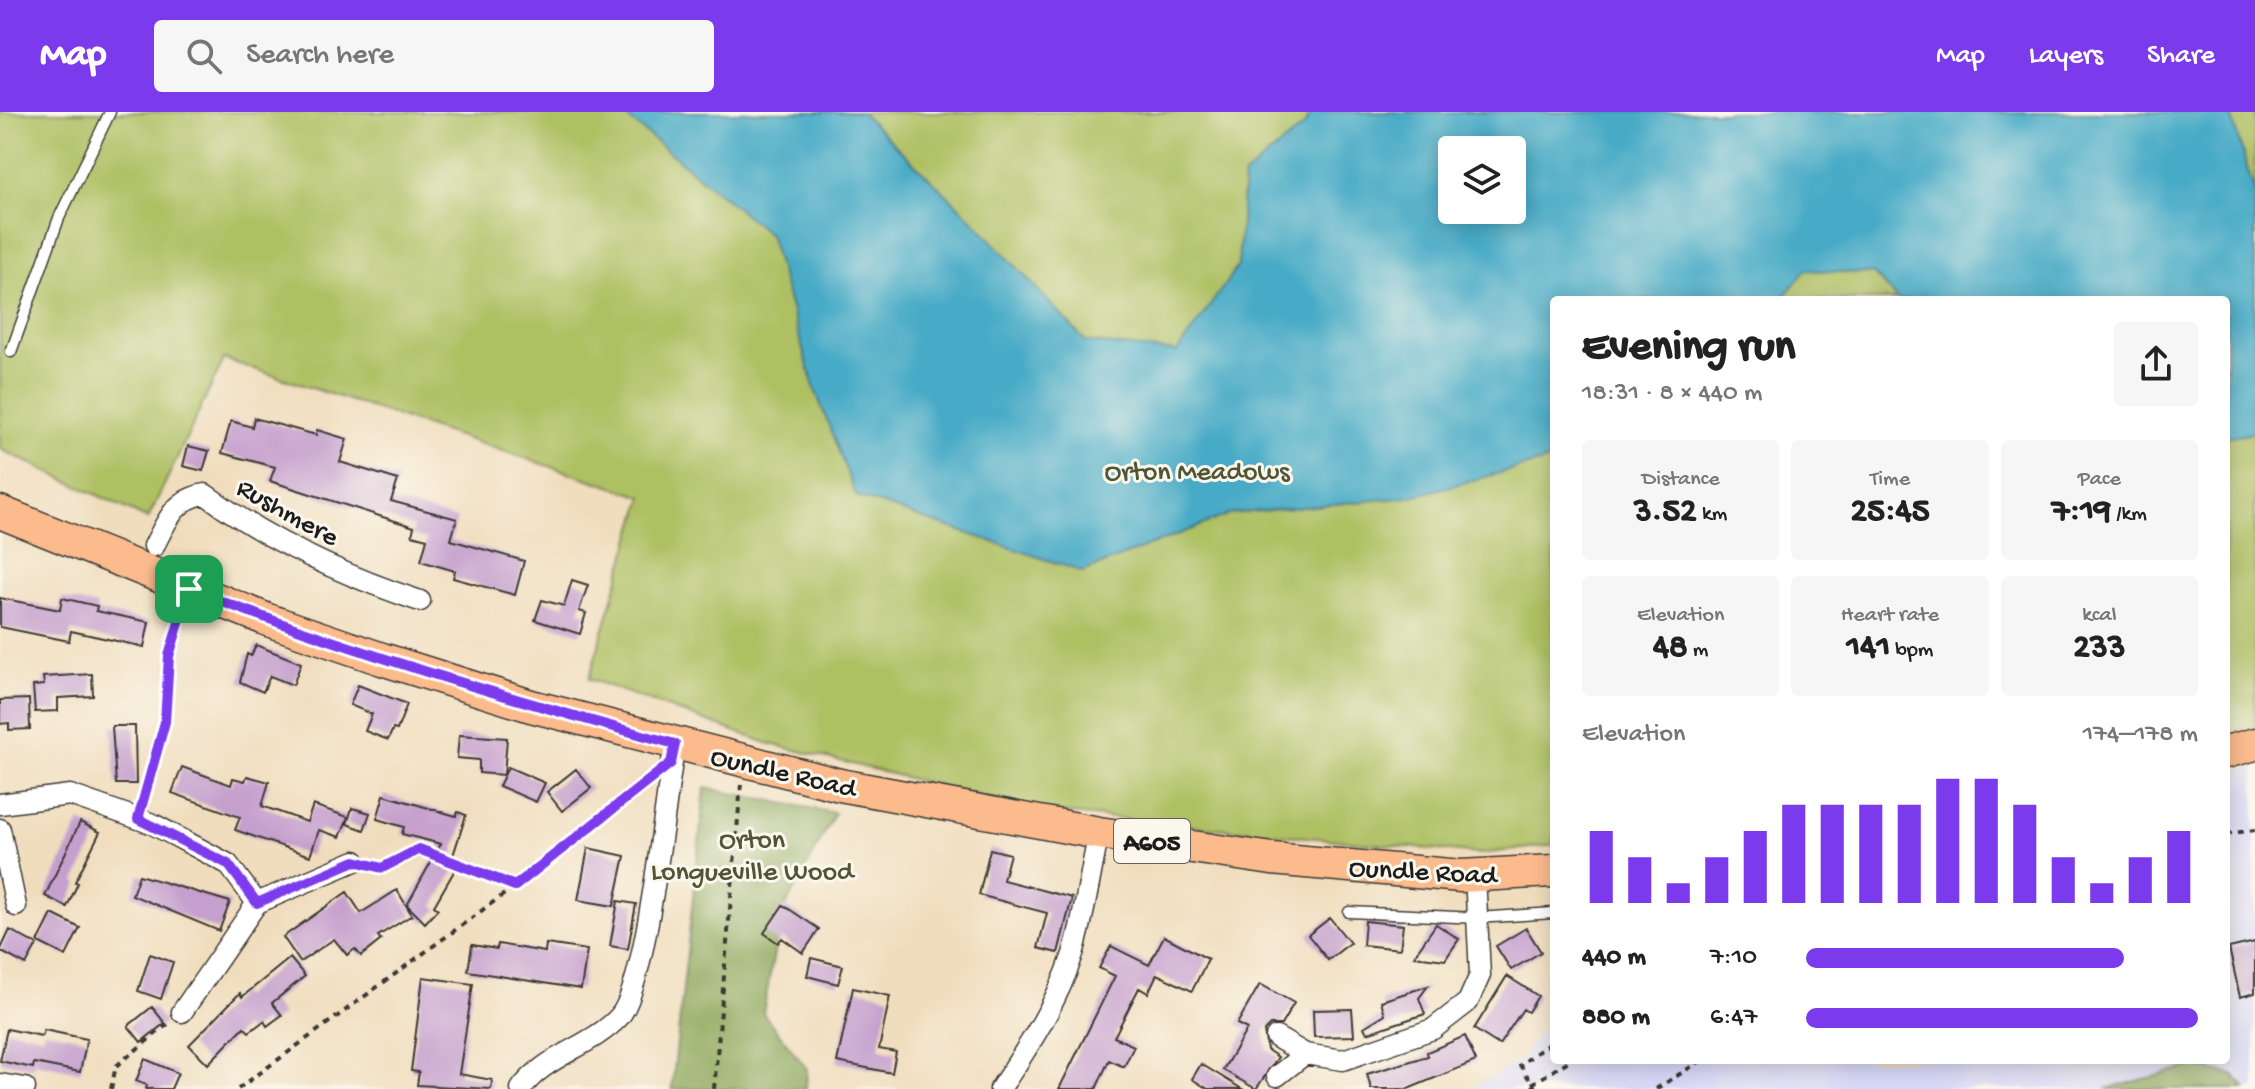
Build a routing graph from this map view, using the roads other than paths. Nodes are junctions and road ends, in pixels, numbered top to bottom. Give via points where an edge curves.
1 (110, 112) edge
2 (11, 352) dead end
3 (0, 512) edge
4 (154, 546) dead end
5 (420, 601) dead end
6 (2255, 744) edge
7 (2230, 751) edge
8 (673, 754) junction
9 (0, 804) edge
10 (0, 829) edge
11 (1099, 833) junction
12 (355, 861) road end
13 (1550, 871) edge
14 (1475, 875) junction
15 (257, 903) junction
16 (16, 906) dead end
17 (1349, 912) dead end
18 (1550, 913) edge
19 (1477, 918) junction
20 (182, 1012) road end
21 (1276, 1037) dead end
22 (1305, 1054) junction
23 (1277, 1076) dead end
24 (0, 1084) edge
25 (25, 1088) edge
26 (521, 1089) edge
27 (1000, 1089) edge

1 - 2 lane via 59,218
3 - 8 main road, Oundle Road / A605 via 189,589 397,664
4 - 5 street, Rushmere via 171,513 187,497 205,494 355,579
6 - 7 main road
8 - 11 main road, Oundle Road / A605 via 743,761 840,785
8 - 26 street via 643,942 635,982 621,1014 599,1036 548,1065
9 - 15 street via 70,795 138,819 228,864
10 - 16 street
11 - 14 main road, Oundle Road / A605 via 1272,859
11 - 27 street via 1069,964 1031,1043
12 - 15 street
13 - 14 main road, Oundle Road / A605
14 - 19 street
15 - 20 street
17 - 19 lane
18 - 19 lane
19 - 22 street via 1480,975 1468,1002 1433,1029 1343,1060
21 - 22 street
22 - 23 street
24 - 25 street

